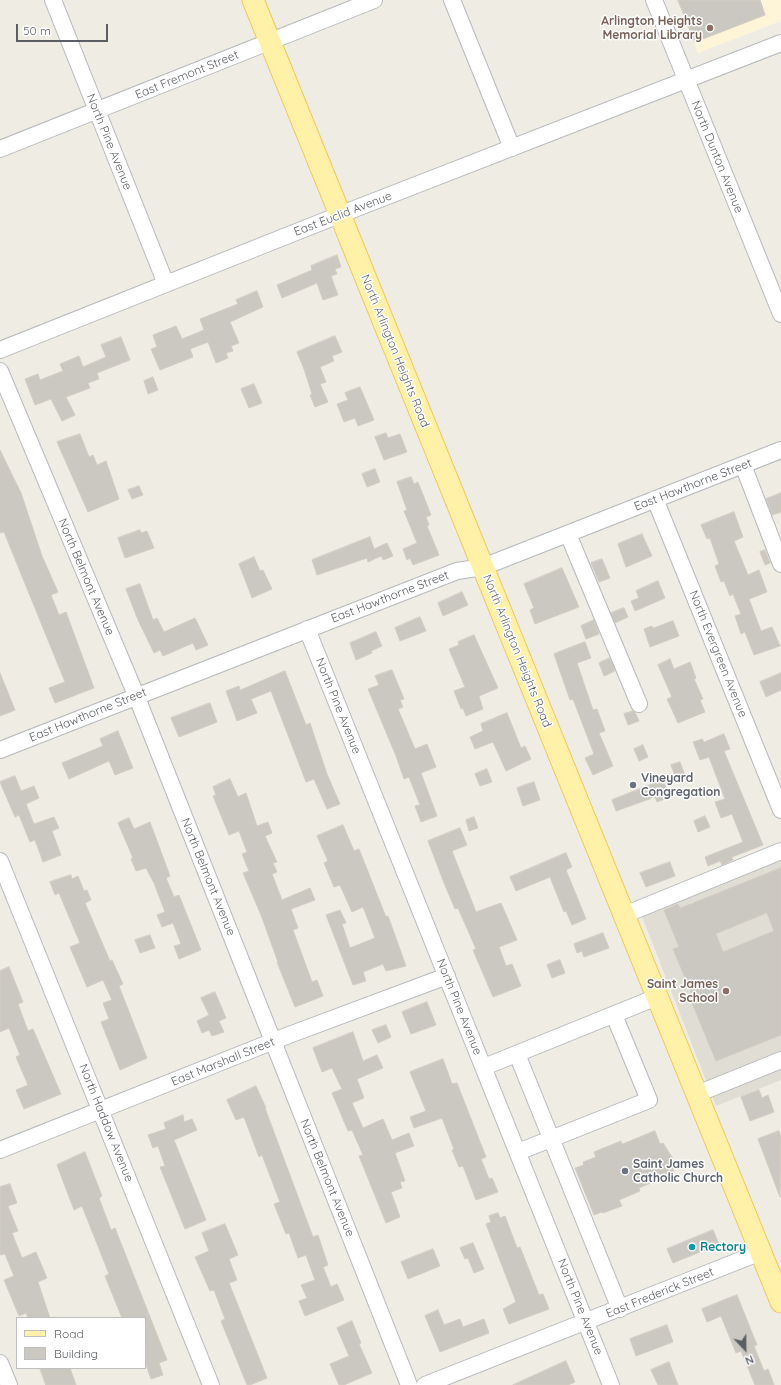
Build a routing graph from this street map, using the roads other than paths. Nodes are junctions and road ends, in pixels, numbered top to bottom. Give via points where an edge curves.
1 (53, 0) edge
2 (253, 0) edge
3 (374, 0) edge
4 (452, 0) edge
5 (654, 0) edge
6 (270, 42) junction
7 (781, 43) edge
8 (686, 81) junction
9 (96, 111) junction
10 (512, 148) junction
11 (0, 149) edge
12 (339, 215) junction
13 (166, 284) junction
14 (781, 314) edge
15 (0, 350) edge
16 (0, 372) edge
17 (781, 450) edge
18 (743, 465) junction
19 (655, 499) junction
20 (568, 534) junction
21 (781, 564) edge
22 (483, 567) junction
23 (307, 628) junction
24 (136, 695) junction
25 (639, 704) dead end
26 (0, 750) edge
27 (781, 810) edge
28 (781, 851) edge
29 (0, 861) edge
30 (624, 915) junction
31 (447, 976) junction
32 (657, 997) junction
33 (614, 1015) junction
34 (274, 1041) junction
35 (517, 1054) junction
36 (774, 1063) edge
37 (484, 1067) junction
38 (697, 1094) junction
39 (101, 1111) junction
40 (551, 1139) junction
41 (0, 1150) edge
42 (518, 1152) junction
43 (761, 1252) junction
44 (781, 1302) edge
45 (620, 1309) junction
46 (586, 1322) junction
47 (0, 1363) edge
48 (9, 1385) edge
49 (211, 1385) edge
50 (409, 1385) edge
51 (425, 1385) edge
52 (611, 1385) edge

1 - 9 street, North Pine Avenue
2 - 6 main road, North Arlington Heights Road
3 - 6 street, East Fremont Street
4 - 10 street
5 - 8 street, North Dunton Avenue
6 - 9 street, East Fremont Street
6 - 12 main road, North Arlington Heights Road
7 - 8 street, East Euclid Avenue
8 - 10 street, East Euclid Avenue
8 - 14 street, North Dunton Avenue
9 - 11 street, East Fremont Street
9 - 13 street, North Pine Avenue
10 - 12 street, East Euclid Avenue
12 - 13 street, East Euclid Avenue
12 - 22 main road, North Arlington Heights Road
13 - 15 street, East Euclid Avenue
16 - 24 street, North Belmont Avenue
17 - 18 street, East Hawthorne Street
18 - 19 street, East Hawthorne Street
18 - 21 street
19 - 20 street, East Hawthorne Street
19 - 27 street, North Evergreen Avenue
20 - 22 street, East Hawthorne Street
20 - 25 street
22 - 23 street, East Hawthorne Street via 457,571
22 - 30 main road, North Arlington Heights Road
23 - 24 street, East Hawthorne Street
23 - 31 street, North Pine Avenue
24 - 26 street, East Hawthorne Street
24 - 34 street, North Belmont Avenue
28 - 30 street
29 - 39 street, North Haddow Avenue
30 - 32 main road, North Arlington Heights Road
31 - 34 street, East Marshall Street
31 - 37 street, North Pine Avenue
32 - 33 street
32 - 38 main road, North Arlington Heights Road
33 - 35 street
33 - 40 street via 649,1100
34 - 39 street, East Marshall Street
34 - 50 street, North Belmont Avenue
35 - 37 street
35 - 40 street
36 - 38 street
37 - 42 street, North Pine Avenue
38 - 43 main road, North Arlington Heights Road
39 - 41 street, East Marshall Street
39 - 49 street, North Haddow Avenue
40 - 42 street
40 - 45 street
42 - 46 street, North Pine Avenue
43 - 44 main road, North Arlington Heights Road
43 - 45 street, East Frederick Street
45 - 46 street, East Frederick Street
46 - 51 street, East Frederick Street
46 - 52 street, North Pine Avenue
47 - 48 street

